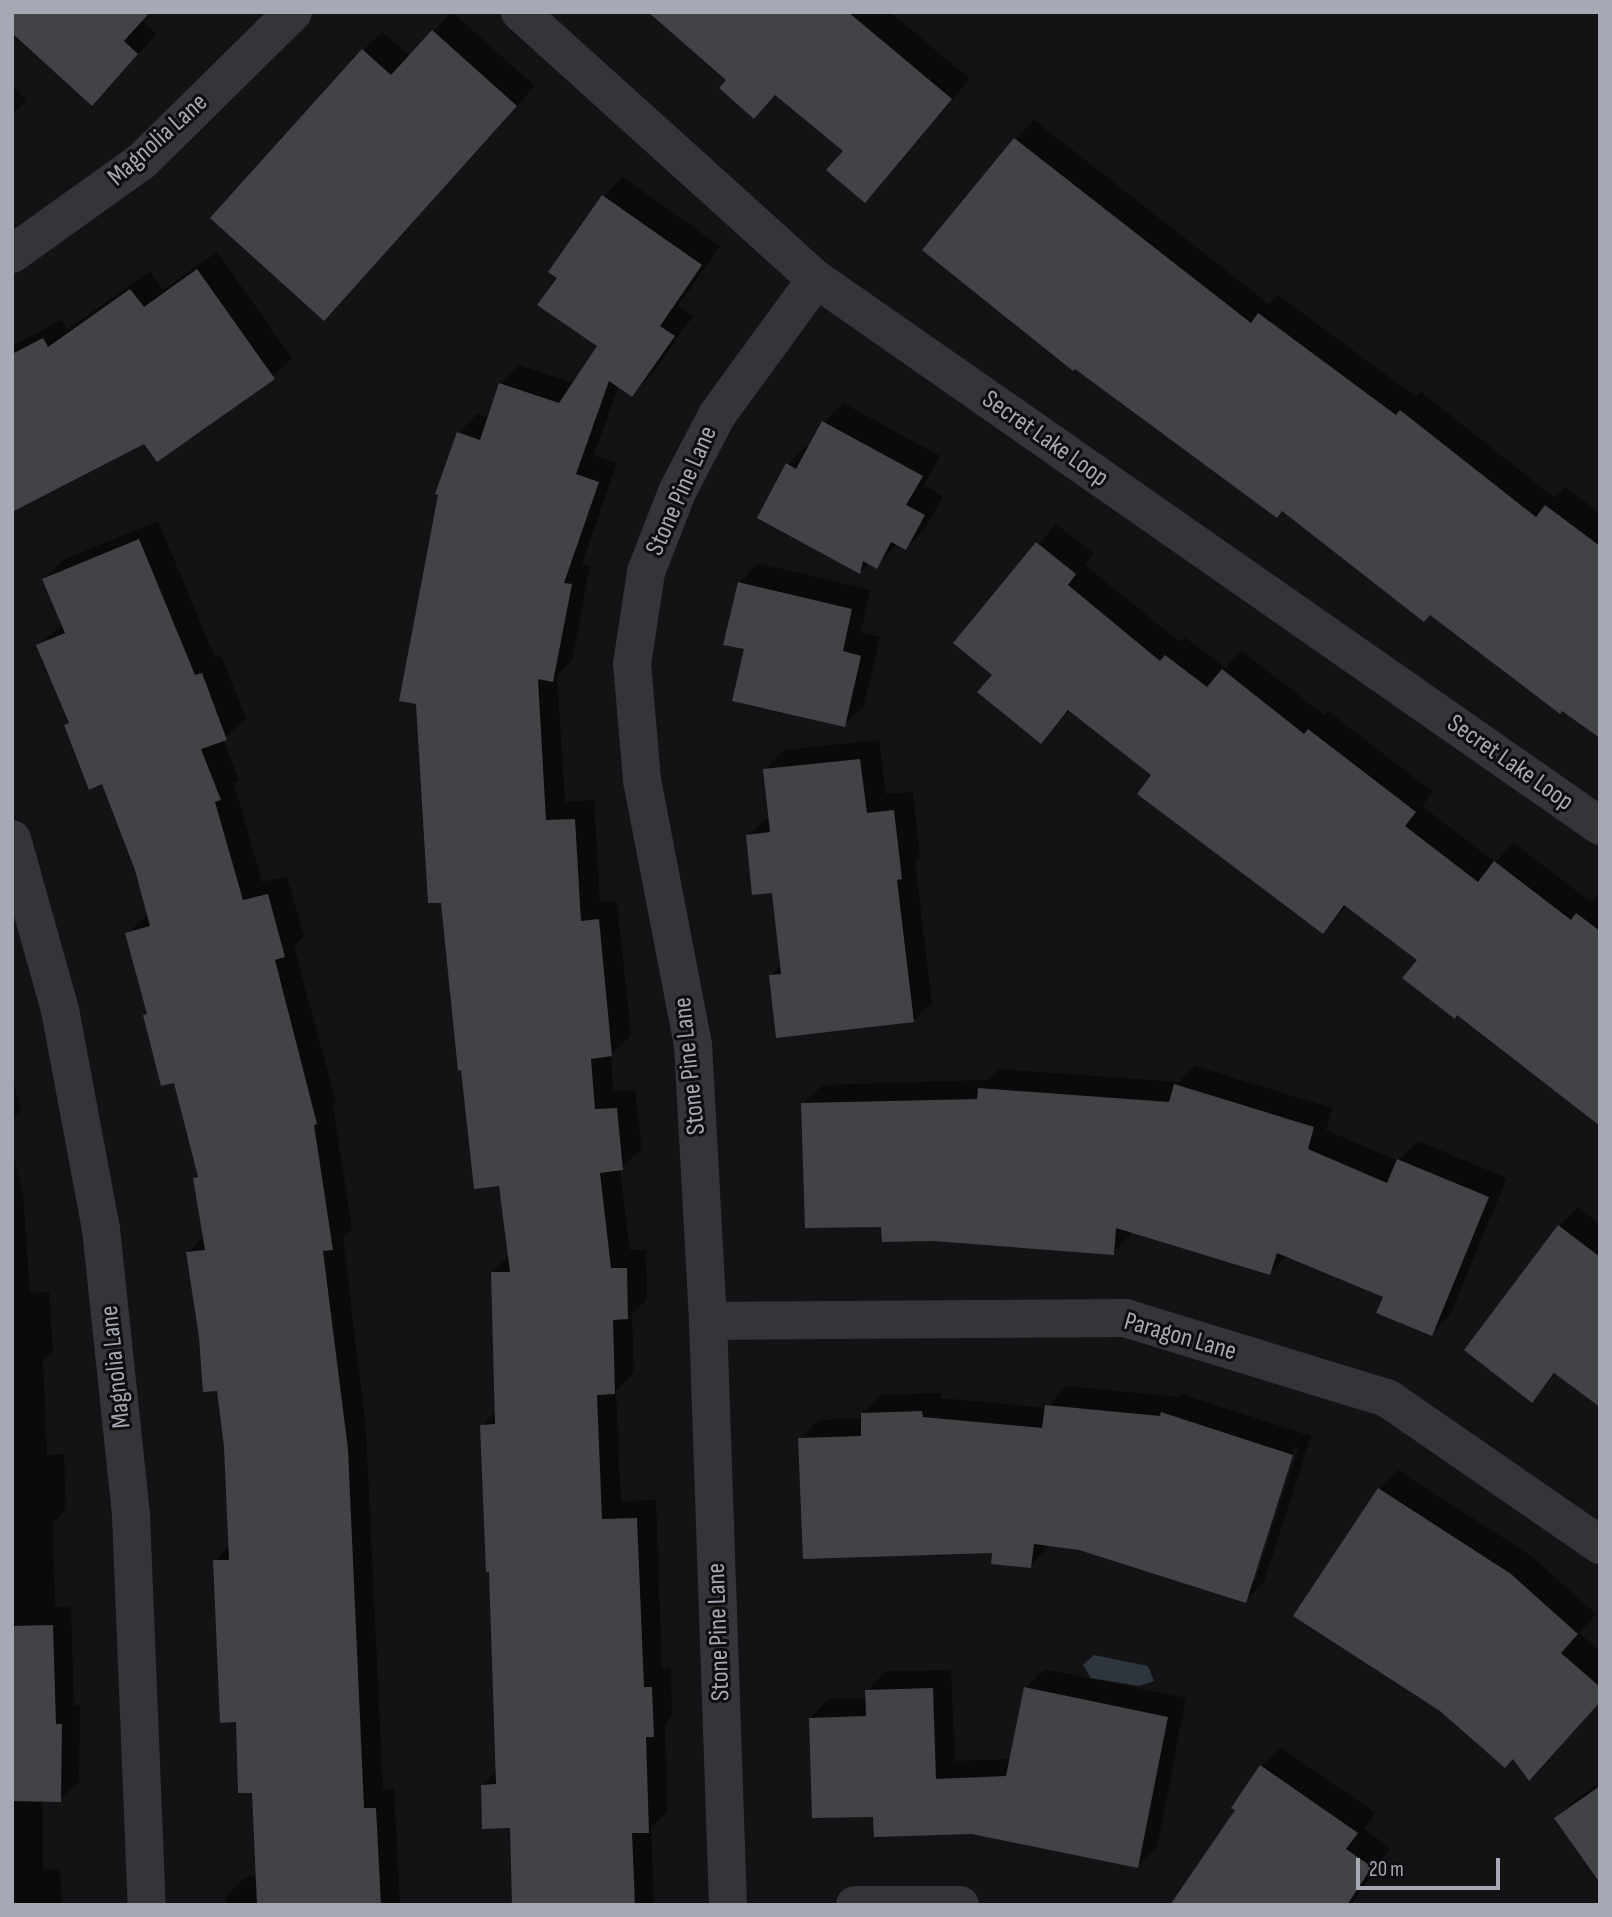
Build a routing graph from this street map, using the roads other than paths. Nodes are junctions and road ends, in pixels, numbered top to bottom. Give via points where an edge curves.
1 (293, 12) edge
2 (520, 12) edge
3 (12, 254) edge
4 (816, 279) junction
5 (1600, 826) edge
6 (12, 839) edge
7 (708, 1321) junction
8 (1600, 1545) edge
9 (147, 1905) edge
10 (728, 1905) edge
11 (855, 1905) edge
12 (960, 1905) edge

1 - 3 street, Magnolia Lane via 142,161
2 - 4 street, Secret Lake Loop
4 - 5 street, Secret Lake Loop
4 - 7 street, Stone Pine Lane via 717,415 677,492 646,572 632,664 642,780 693,1045
6 - 9 street, Magnolia Lane via 60,1010 101,1229 131,1515
7 - 8 street, Paragon Lane via 1125,1318 1387,1398
7 - 10 street, Stone Pine Lane
11 - 12 street

